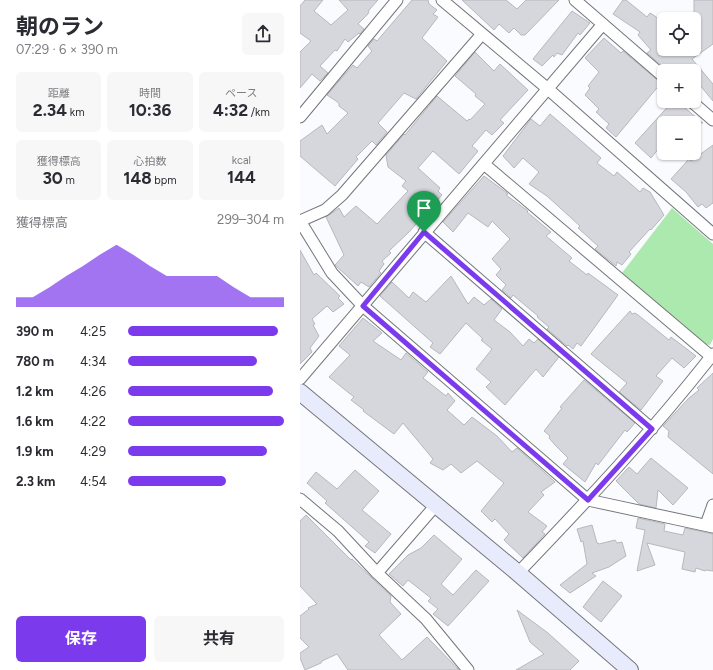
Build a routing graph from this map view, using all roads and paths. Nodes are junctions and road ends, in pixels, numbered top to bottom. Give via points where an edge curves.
1 (397, 0) edge
2 (442, 0) edge
3 (575, 0) edge
4 (603, 24) junction
5 (482, 34) junction
6 (657, 71) edge
7 (548, 89) junction
8 (699, 108) edge
9 (300, 117) edge
10 (713, 120) edge
11 (484, 164) junction
12 (300, 221) edge
13 (424, 232) junction
14 (713, 234) edge
15 (363, 306) junction
16 (712, 356) edge
17 (300, 378) edge
18 (300, 392) edge
19 (652, 429) junction
20 (300, 499) edge
21 (588, 500) junction
22 (436, 505) junction
23 (713, 505) edge
24 (710, 526) edge
25 (377, 573) junction
26 (518, 573) junction
27 (468, 670) edge
28 (630, 670) edge

1 - 9 street
2 - 5 street
3 - 4 street
4 - 6 street
4 - 7 street
5 - 7 street
5 - 12 street via 342,195 325,210
7 - 11 street
7 - 14 street
8 - 10 street
11 - 13 street
11 - 16 street
12 - 15 street via 332,273
13 - 15 street
13 - 19 street
15 - 17 street
15 - 21 street
16 - 19 street
18 - 22 street
19 - 21 street
20 - 25 street via 338,531
21 - 24 street
21 - 26 street
22 - 25 street
22 - 26 street
23 - 24 street
25 - 27 street via 426,619
26 - 28 street

